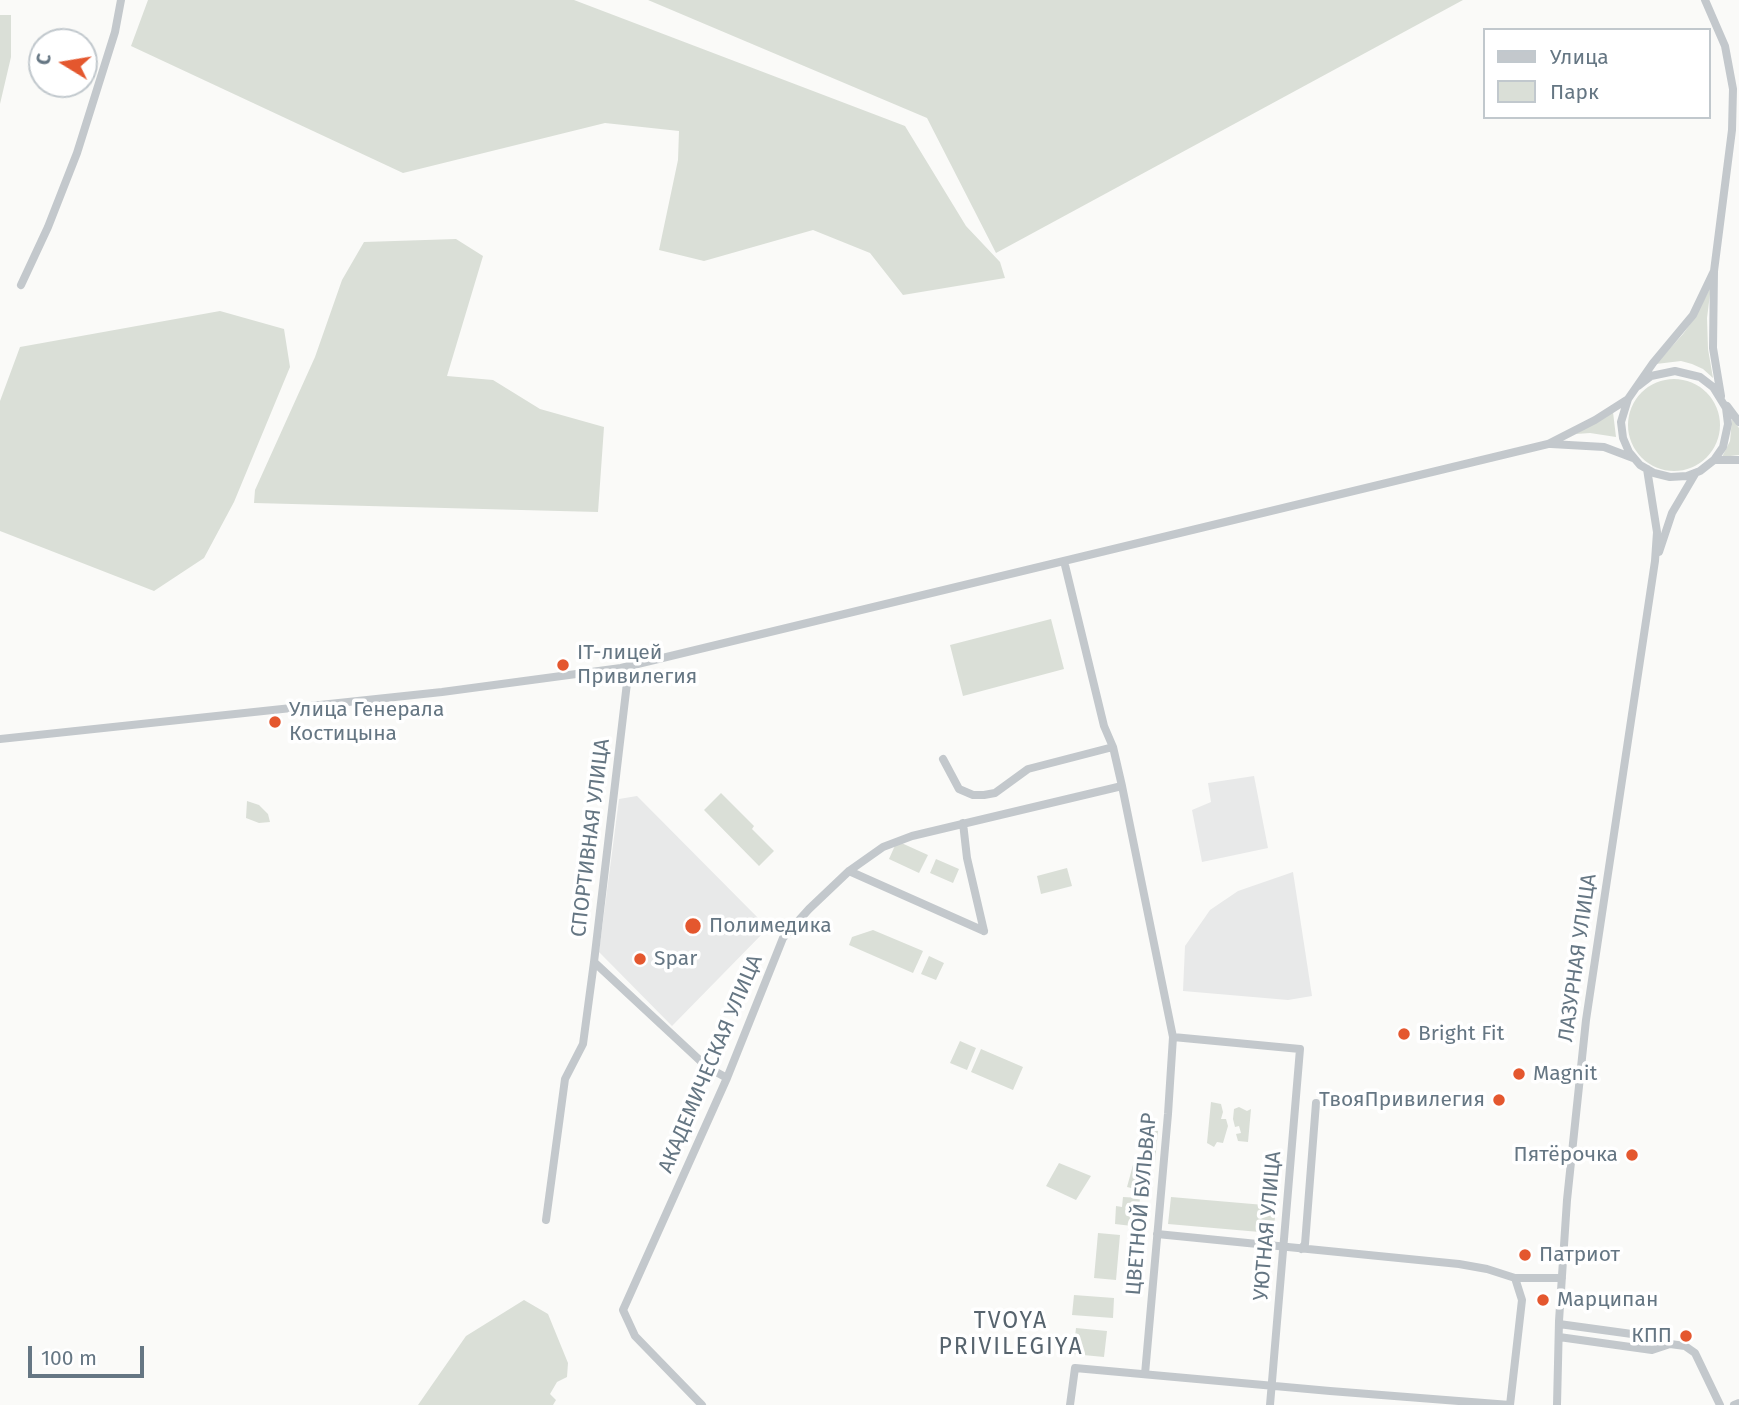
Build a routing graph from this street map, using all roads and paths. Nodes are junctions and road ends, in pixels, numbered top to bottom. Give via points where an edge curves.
1 (121, 0) edge
2 (1705, 0) edge
3 (1714, 271) junction
4 (21, 285) dead end
5 (1637, 386) junction
6 (1628, 399) junction
7 (1722, 399) junction
8 (1739, 422) edge
9 (1548, 444) junction
10 (1634, 459) junction
11 (1714, 460) junction
12 (1739, 460) edge
13 (1647, 470) junction
14 (1695, 474) junction
15 (1064, 561) junction
16 (1655, 561) junction
17 (629, 666) junction
18 (0, 739) edge
19 (1113, 747) junction
20 (943, 759) dead end
21 (1122, 786) junction
22 (963, 823) junction
23 (849, 872) junction
24 (594, 962) junction
25 (1172, 1037) junction
26 (727, 1078) junction
27 (1316, 1103) dead end
28 (546, 1220) dead end
29 (1157, 1234) junction
30 (1284, 1246) junction
31 (1301, 1249) junction
32 (1515, 1278) junction
33 (1562, 1278) junction
34 (1559, 1324) junction
35 (1559, 1337) junction
36 (1670, 1344) junction
37 (1145, 1374) junction
38 (1272, 1386) junction
39 (1739, 1403) edge
40 (702, 1405) edge
41 (1070, 1405) edge
42 (1270, 1405) edge
43 (1510, 1405) edge
44 (1557, 1405) edge
45 (1720, 1405) edge
46 (1734, 1405) edge

1 - 4 street via 77,153
2 - 3 street via 1725,46 1733,89
3 - 5 street via 1693,315
3 - 7 street via 1713,348
5 - 6 street
5 - 7 street via 1659,373 1684,372 1707,382
6 - 9 street
6 - 10 street via 1622,430
7 - 8 street
7 - 11 street via 1727,432
9 - 10 street via 1604,447
9 - 15 street
10 - 13 street
11 - 12 street
11 - 14 street
13 - 14 street via 1670,477
13 - 16 street via 1657,532
14 - 16 street via 1672,513
15 - 17 street
15 - 19 street, ЦВЕТНОЙ БУЛЬВАР
16 - 33 street, ЛАЗУРНАЯ УЛИЦА via 1586,1020
17 - 18 street via 529,682
17 - 24 street, СПОРТИВНАЯ УЛИЦА
19 - 20 street via 1028,768 995,793 973,796 958,789
19 - 21 street, ЦВЕТНОЙ БУЛЬВАР
21 - 22 street, АКАДЕМИЧЕСКАЯ УЛИЦА
21 - 25 street, ЦВЕТНОЙ БУЛЬВАР
22 - 23 street, АКАДЕМИЧЕСКАЯ УЛИЦА via 883,847
22 - 23 street via 984,932
23 - 26 street, АКАДЕМИЧЕСКАЯ УЛИЦА via 783,939
24 - 26 street, СПОРТИВНАЯ УЛИЦА via 707,1067
24 - 28 street via 583,1044 565,1079
25 - 29 street, ЦВЕТНОЙ БУЛЬВАР
25 - 30 street, УЮТНАЯ УЛИЦА via 1300,1049
26 - 40 street, АКАДЕМИЧЕСКАЯ УЛИЦА via 623,1310 635,1336
27 - 31 street
29 - 30 street
29 - 37 street, ЦВЕТНОЙ БУЛЬВАР
30 - 31 street
30 - 38 street, УЮТНАЯ УЛИЦА
31 - 32 street via 1459,1264
32 - 33 street
32 - 43 street via 1522,1300
33 - 34 street, ЛАЗУРНАЯ УЛИЦА
34 - 35 street, ЛАЗУРНАЯ УЛИЦА
34 - 36 street via 1661,1338
35 - 36 street via 1652,1350
35 - 44 street, ЛАЗУРНАЯ УЛИЦА
36 - 45 street via 1695,1353
37 - 38 street
37 - 41 street via 1075,1367
38 - 42 street, УЮТНАЯ УЛИЦА
38 - 43 street
39 - 46 street

